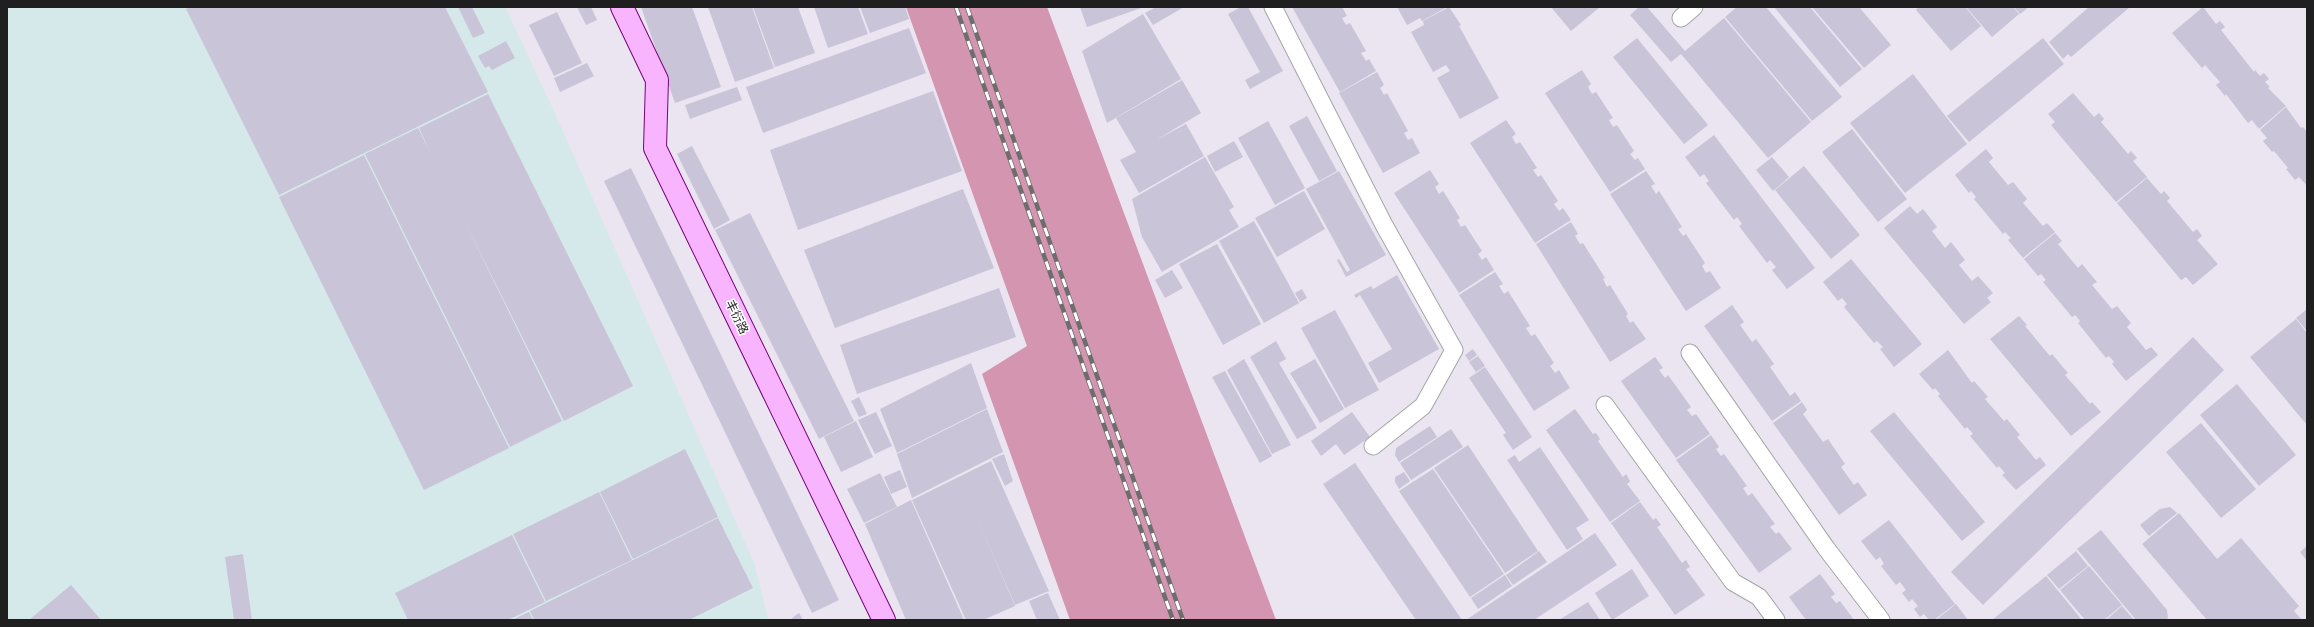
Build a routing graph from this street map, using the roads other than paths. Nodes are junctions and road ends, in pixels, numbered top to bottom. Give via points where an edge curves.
1 (622, 7) edge
2 (1273, 7) edge
3 (1694, 7) edge
4 (1681, 18) dead end
5 (1690, 353) dead end
6 (1605, 406) dead end
7 (1373, 446) dead end
8 (884, 620) edge
9 (1776, 620) edge
10 (1881, 620) edge

1 - 8 street, 丰衍路 via 657,80 655,148
2 - 7 street via 1384,226 1454,350 1423,406
3 - 4 street
5 - 10 street via 1822,541
6 - 9 street via 1733,582 1759,597

